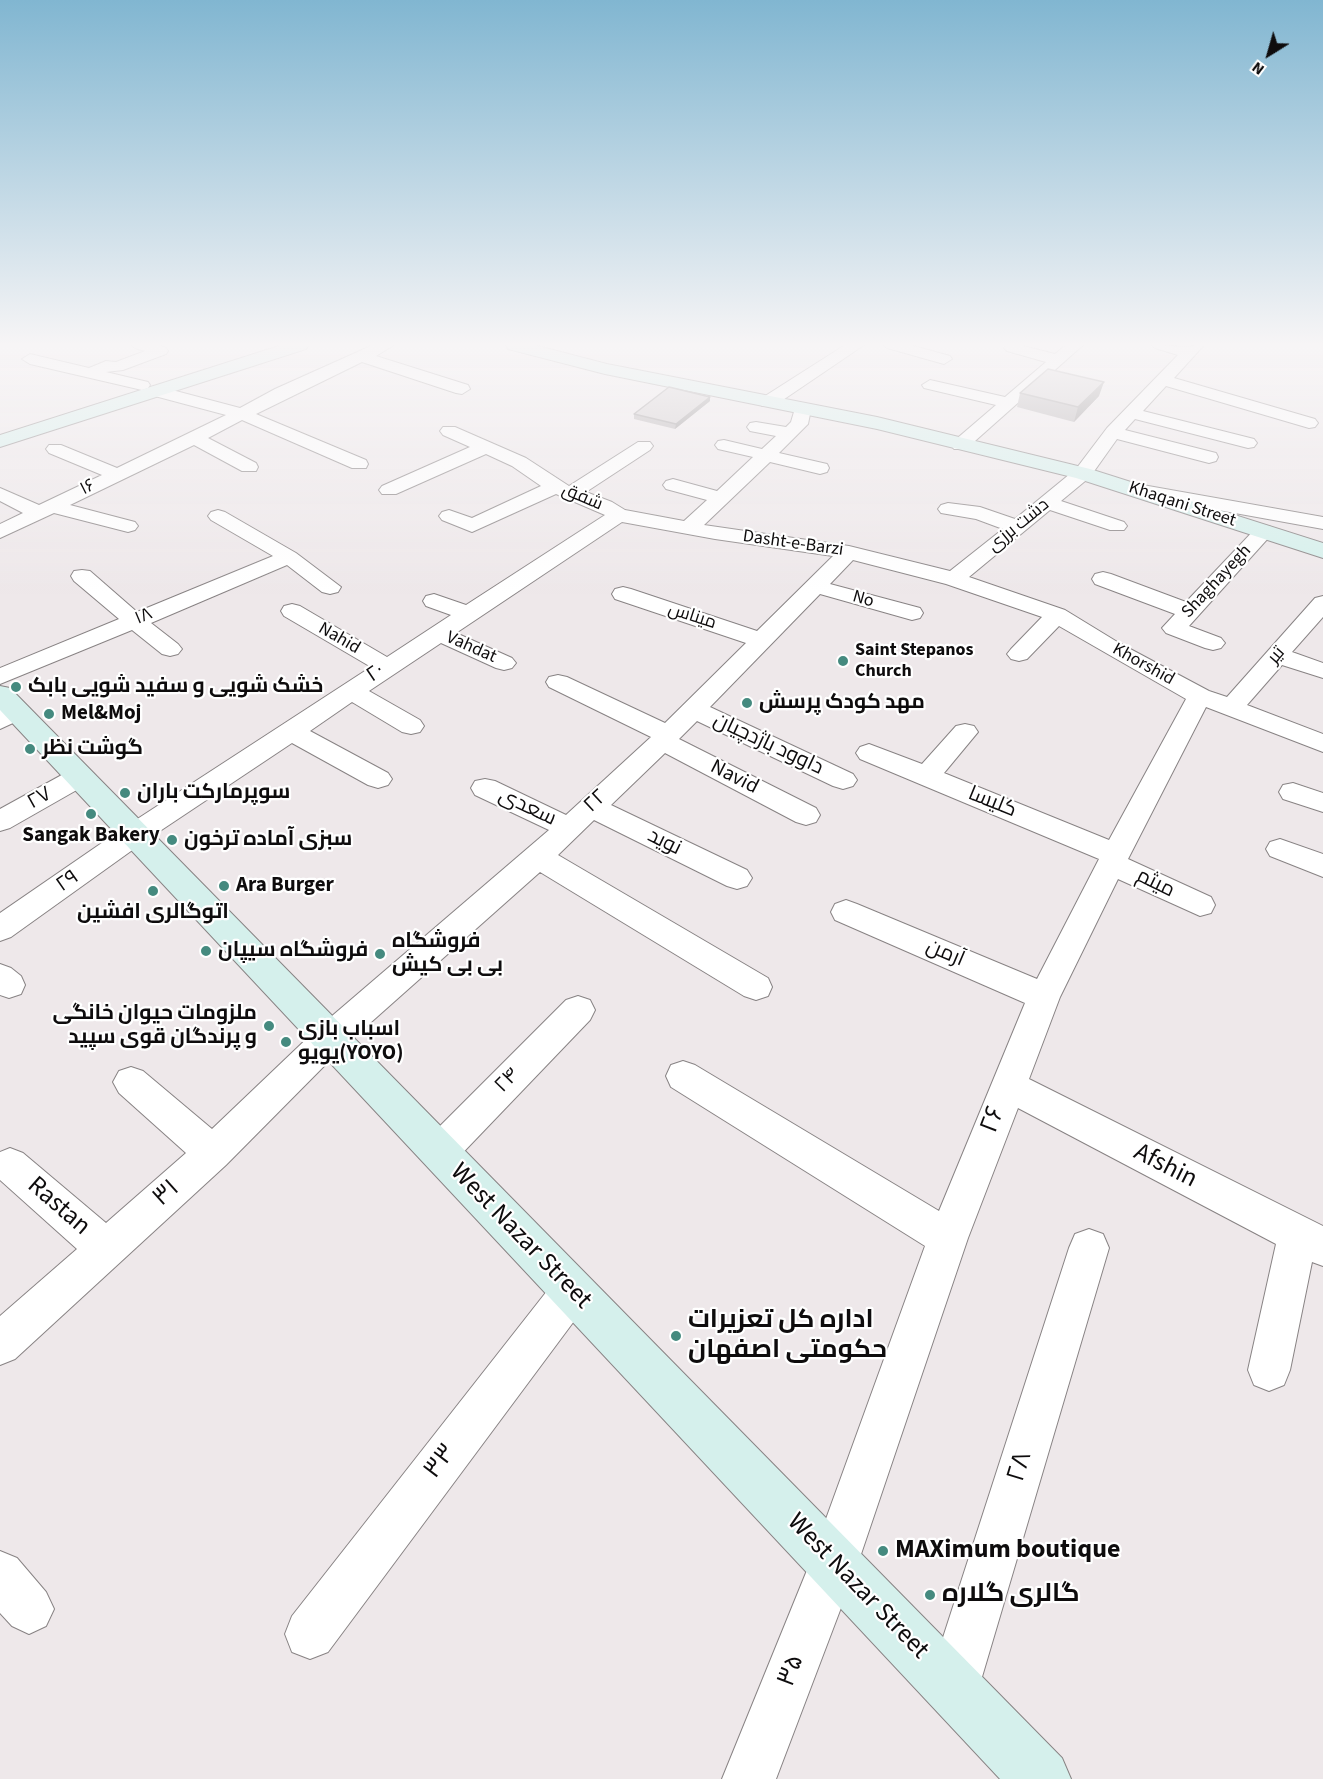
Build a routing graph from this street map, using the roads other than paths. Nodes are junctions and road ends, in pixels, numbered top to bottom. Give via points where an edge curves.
1 (36, 428) edge
2 (212, 428) edge
3 (272, 428) edge
4 (762, 428) edge
5 (795, 428) edge
6 (896, 428) edge
7 (980, 428) edge
8 (1117, 428) edge
9 (1188, 428) edge
10 (449, 430) dead end
11 (1113, 432) junction
12 (790, 433) junction
13 (193, 437) junction
14 (0, 441) edge
15 (138, 442) dead end
16 (1248, 443) dead end
17 (724, 445) dead end
18 (960, 445) junction
19 (644, 446) dead end
20 (486, 447) junction
21 (55, 449) dead end
22 (164, 451) junction
23 (769, 455) junction
24 (1209, 457) dead end
25 (249, 467) dead end
26 (820, 468) dead end
27 (1083, 473) junction
28 (115, 474) junction
29 (673, 485) dead end
30 (389, 490) junction
31 (563, 490) junction
32 (1137, 490) junction
33 (0, 494) edge
34 (721, 498) junction
35 (410, 502) dead end
36 (1048, 503) junction
37 (948, 509) dead end
38 (46, 510) junction
39 (619, 515) junction
40 (218, 516) dead end
41 (449, 516) dead end
42 (1323, 523) edge
43 (128, 526) dead end
44 (1117, 526) dead end
45 (1017, 527) junction
46 (689, 528) junction
47 (1264, 531) junction
48 (0, 532) edge
49 (1323, 551) edge
50 (849, 552) junction
51 (289, 557) junction
52 (82, 576) dead end
53 (1103, 579) dead end
54 (960, 581) junction
55 (814, 586) junction
56 (330, 587) dead end
57 (622, 594) dead end
58 (434, 601) dead end
59 (1323, 603) edge
60 (292, 611) dead end
61 (1191, 612) junction
62 (468, 614) junction
63 (912, 614) dead end
64 (1057, 615) junction
65 (134, 621) junction
66 (438, 633) junction
67 (761, 640) junction
68 (1213, 643) dead end
69 (170, 649) dead end
70 (1019, 654) dead end
71 (1277, 656) junction
72 (504, 663) dead end
73 (387, 667) junction
74 (1323, 671) edge
75 (558, 682) dead end
76 (351, 691) junction
77 (4, 701) edge
78 (1215, 702) junction
79 (693, 709) junction
80 (411, 726) dead end
81 (290, 731) junction
82 (965, 732) dead end
83 (665, 738) junction
84 (1323, 744) edge
85 (869, 753) dead end
86 (927, 776) junction
87 (79, 777) junction
88 (378, 779) dead end
89 (843, 780) dead end
90 (485, 788) dead end
91 (1293, 792) dead end
92 (1323, 803) edge
93 (591, 807) junction
94 (806, 815) dead end
95 (0, 821) edge
96 (569, 828) junction
97 (135, 834) junction
98 (1280, 849) dead end
99 (538, 857) junction
100 (1114, 859) junction
101 (1323, 866) edge
102 (737, 878) dead end
103 (1200, 905) dead end
104 (846, 912) dead end
105 (0, 929) edge
106 (756, 987) dead end
107 (1044, 997) junction
108 (578, 1010) dead end
109 (330, 1038) junction
110 (683, 1076) dead end
111 (131, 1082) dead end
112 (1008, 1086) junction
113 (439, 1152) junction
114 (213, 1153) junction
115 (10, 1165) dead end
116 (948, 1238) junction
117 (1311, 1241) edge
118 (1089, 1248) dead end
119 (106, 1249) junction
120 (572, 1291) junction
121 (0, 1344) edge
122 (1269, 1370) dead end
123 (834, 1563) junction
124 (310, 1634) dead end
125 (953, 1687) junction
126 (749, 1779) edge
127 (1041, 1779) edge

1 - 14 main road
2 - 13 street, ۱۶
3 - 30 street via 364,471
4 - 12 street
5 - 12 street
6 - 18 main road, Khaqani Street
7 - 18 street
8 - 11 street, دشت برزی
9 - 16 street
10 - 20 street, شفق
11 - 24 street
11 - 27 street, دشت برزی
12 - 23 street
13 - 22 street, ۱۶
13 - 25 street
15 - 22 street
17 - 23 street
18 - 27 main road, Khaqani Street
19 - 31 street
20 - 30 street
20 - 31 street, شفق
21 - 28 street
22 - 28 street, ۱۶
23 - 26 street
23 - 34 street
27 - 32 main road, Khaqani Street
27 - 36 street, دشت برزی
28 - 38 street, ۱۶
29 - 34 street
30 - 35 street
31 - 39 street, شفق
31 - 41 street via 472,526
32 - 42 street
32 - 47 main road, Khaqani Street
33 - 38 street
34 - 46 street
36 - 44 street
36 - 45 street, دشت برزی
37 - 45 street via 980,513
38 - 43 street
38 - 48 street, ۱۶
39 - 46 street, Dasht-e-Barzi
39 - 62 street, ۲۰
40 - 51 street
45 - 54 street, دشت برزی
46 - 50 street, Dasht-e-Barzi
47 - 49 main road, Khaqani Street
47 - 61 street, Shaghayegh
50 - 54 street, Dasht-e-Barzi
50 - 55 street, ۲۲
51 - 56 street
51 - 65 street, ۱۸
52 - 65 street
53 - 61 street
54 - 64 street, Khorshid
55 - 63 street, No
55 - 67 street, ۲۲
57 - 67 street, میناس
58 - 62 street
59 - 71 street, تیر
60 - 73 street, Nahid
61 - 68 street, Shaghayegh via 1174,628
62 - 66 street, ۲۰
64 - 70 street
64 - 78 street, Khorshid
65 - 69 street
65 - 77 street, ۱۸
66 - 72 street, Vahdat
66 - 73 street, ۲۰
67 - 79 street, ۲۲
71 - 74 street
71 - 78 street, تیر
73 - 76 street, ۲۰
75 - 83 street, Navid
76 - 80 street
76 - 81 street, ۲۰
77 - 87 main road, West Nazar Street
78 - 84 street, Khorshid
78 - 100 street, ۲۶
79 - 83 street, ۲۲
79 - 89 street, داوود باژدچیان
81 - 88 street
81 - 97 street, ۲۰
82 - 86 street
83 - 93 street, ۲۲
83 - 94 street, Navid
85 - 86 street, کلیسا
86 - 100 street, کلیسا
87 - 95 street, ۲۷
87 - 97 main road, West Nazar Street
90 - 96 street, سعدی
91 - 92 street
93 - 96 street, ۲۲
93 - 102 street, نوید
96 - 99 street, ۲۲
97 - 105 street, ۲۹
97 - 109 main road, West Nazar Street
98 - 101 street
99 - 106 street
99 - 109 street, ۲۲
100 - 103 street, میثم
100 - 107 street, ۲۶
104 - 107 street, آرمن
107 - 112 street, ۲۶
108 - 113 street, ۲۴
109 - 113 main road, West Nazar Street
109 - 114 street, ۳۱
110 - 116 street
111 - 114 street
112 - 116 street, ۲۶
112 - 117 street, Afshin
113 - 120 main road, West Nazar Street
114 - 119 street, ۳۱
115 - 119 street, Rastan
116 - 123 street, ۲۶
117 - 122 street
118 - 125 street, ۲۸
119 - 121 street, ۳۱
120 - 123 main road, West Nazar Street
120 - 124 street, ۳۳
123 - 125 main road, West Nazar Street
123 - 126 street, ۳۵
125 - 127 main road, West Nazar Street

